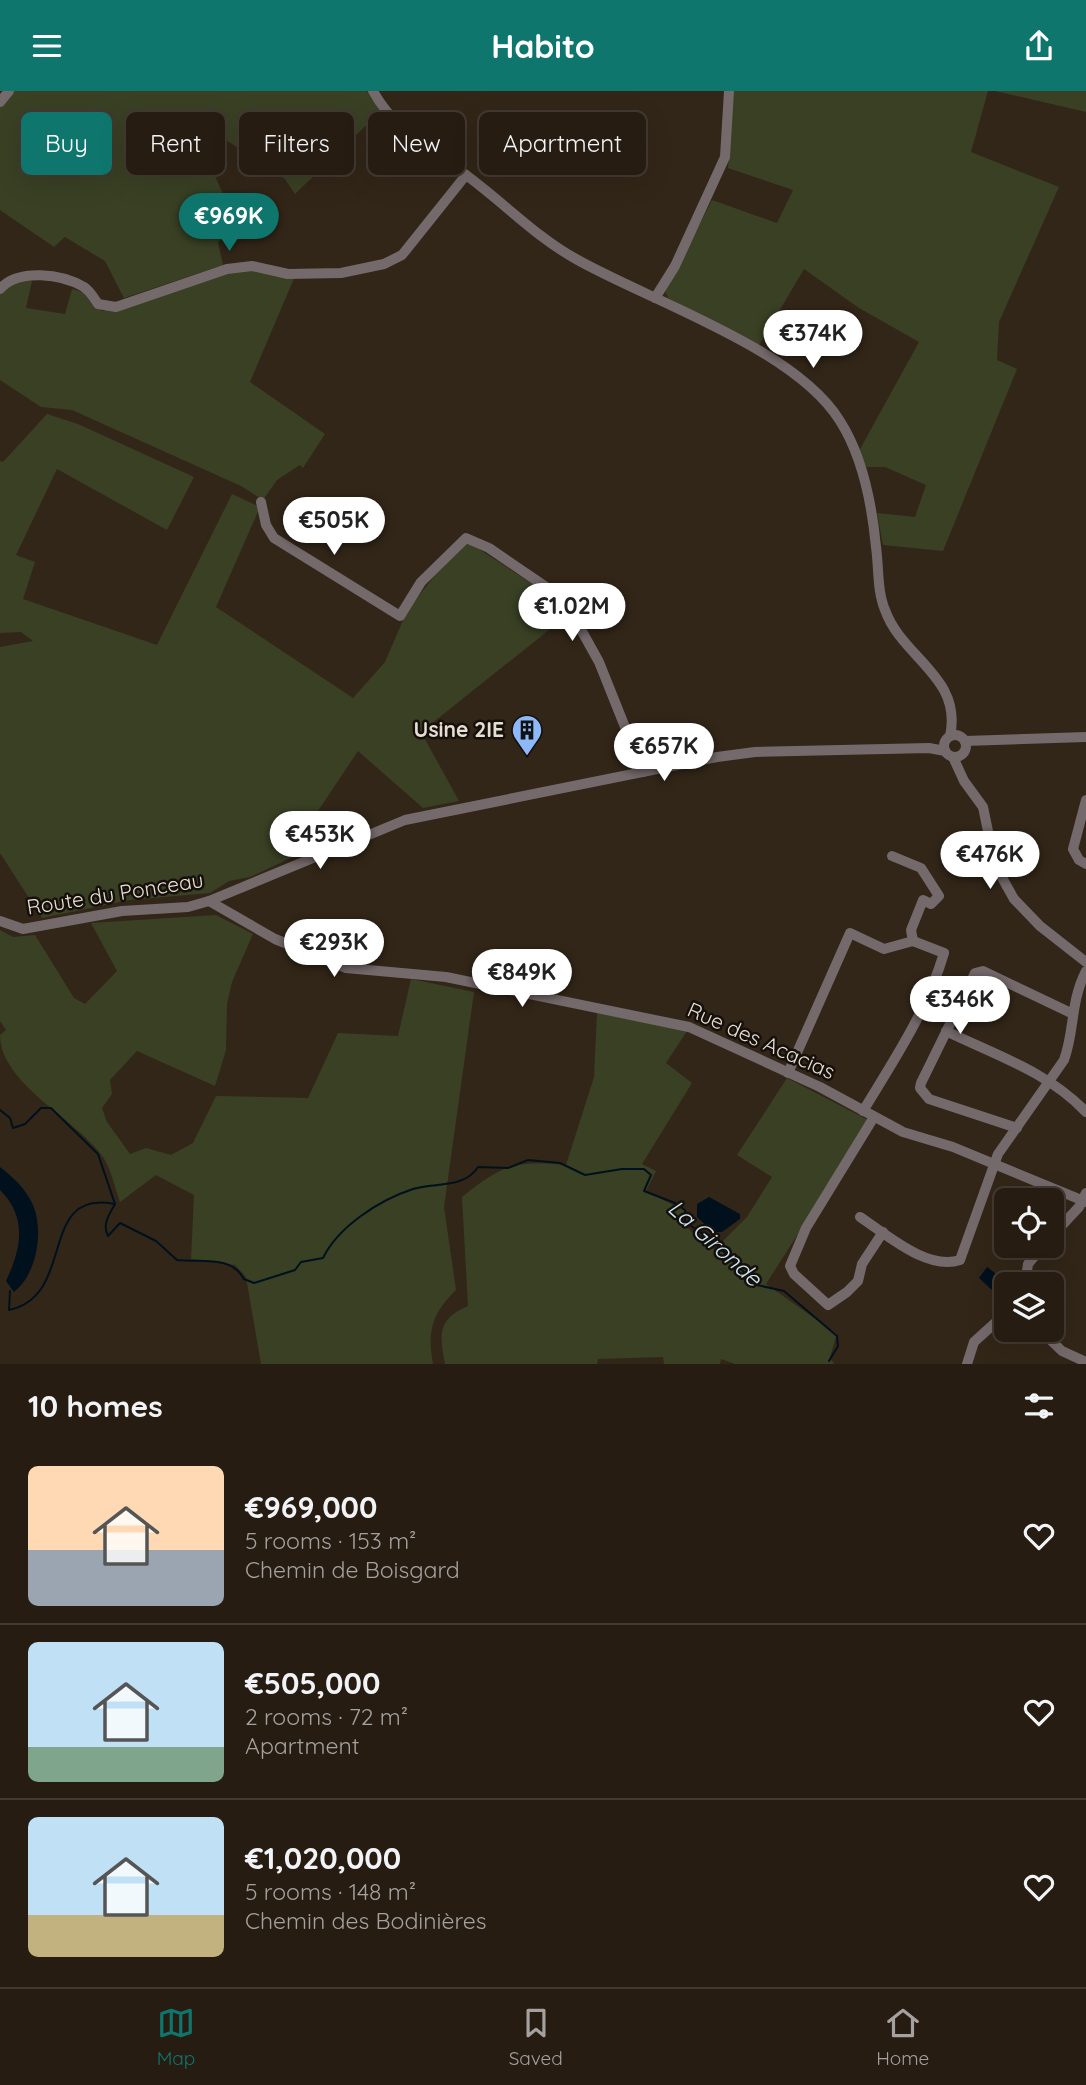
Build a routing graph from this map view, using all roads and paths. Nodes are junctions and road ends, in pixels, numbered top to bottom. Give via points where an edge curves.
1 (9, 91) edge
2 (373, 91) edge
3 (729, 91) edge
4 (0, 102) edge
5 (466, 175) junction
6 (0, 289) edge
7 (655, 298) junction
8 (261, 502) dead end
9 (1086, 737) edge
10 (955, 746) junction
11 (643, 772) junction
12 (1086, 800) edge
13 (892, 856) dead end
14 (1086, 864) edge
15 (209, 901) junction
16 (0, 921) edge
17 (913, 941) junction
18 (1086, 962) edge
19 (1086, 971) edge
20 (1072, 1013) junction
21 (946, 1031) junction
22 (788, 1073) junction
23 (1050, 1082) junction
24 (863, 1111) junction
25 (1086, 1112) edge
26 (874, 1117) junction
27 (1017, 1128) junction
28 (993, 1163) junction
29 (1085, 1199) edge
30 (860, 1217) dead end
31 (1064, 1223) edge
32 (883, 1232) junction
33 (994, 1324) edge
34 (1053, 1342) edge
35 (1086, 1363) edge
36 (967, 1364) edge

1 - 4 street
2 - 5 street via 397,125
3 - 7 street via 725,157 675,266
5 - 6 street via 402,255 356,272 288,274 252,266 227,269 116,307 98,304 78,284 41,276 20,276
5 - 7 street via 574,259
7 - 10 street via 788,369 832,409 852,445 868,495 887,618 942,682
8 - 11 street via 274,538 400,616 430,572 466,538 546,587 569,608 599,662
9 - 10 street, Route du Ponceau
10 - 11 street, Route du Ponceau via 755,752
10 - 18 street via 961,775 983,807 995,865 1014,899
11 - 15 street, Route du Ponceau via 405,820
12 - 14 street via 1073,849
13 - 17 street via 921,868 939,896 931,904 923,900 911,930
15 - 16 street, Route du Ponceau via 23,929
15 - 22 street, Rue des Acacias via 275,939 346,968 446,978 669,1021
17 - 22 street via 884,949 850,933
17 - 24 street via 944,953 919,1018
19 - 20 street
20 - 21 street via 980,971 971,977
20 - 23 street via 1067,1051
21 - 23 street via 1021,1063
21 - 27 street via 921,1083 922,1093
22 - 24 street, Rue des Acacias
23 - 25 street
23 - 27 street
24 - 26 street, Rue des Acacias
26 - 28 street, Rue des Acacias via 903,1132
26 - 32 street via 806,1229 790,1266 828,1305 858,1281 862,1264
27 - 28 street
28 - 29 street, Rue des Acacias
28 - 32 street via 960,1260 952,1263 922,1256
29 - 31 street
30 - 32 street
33 - 36 street via 974,1342
34 - 35 street

